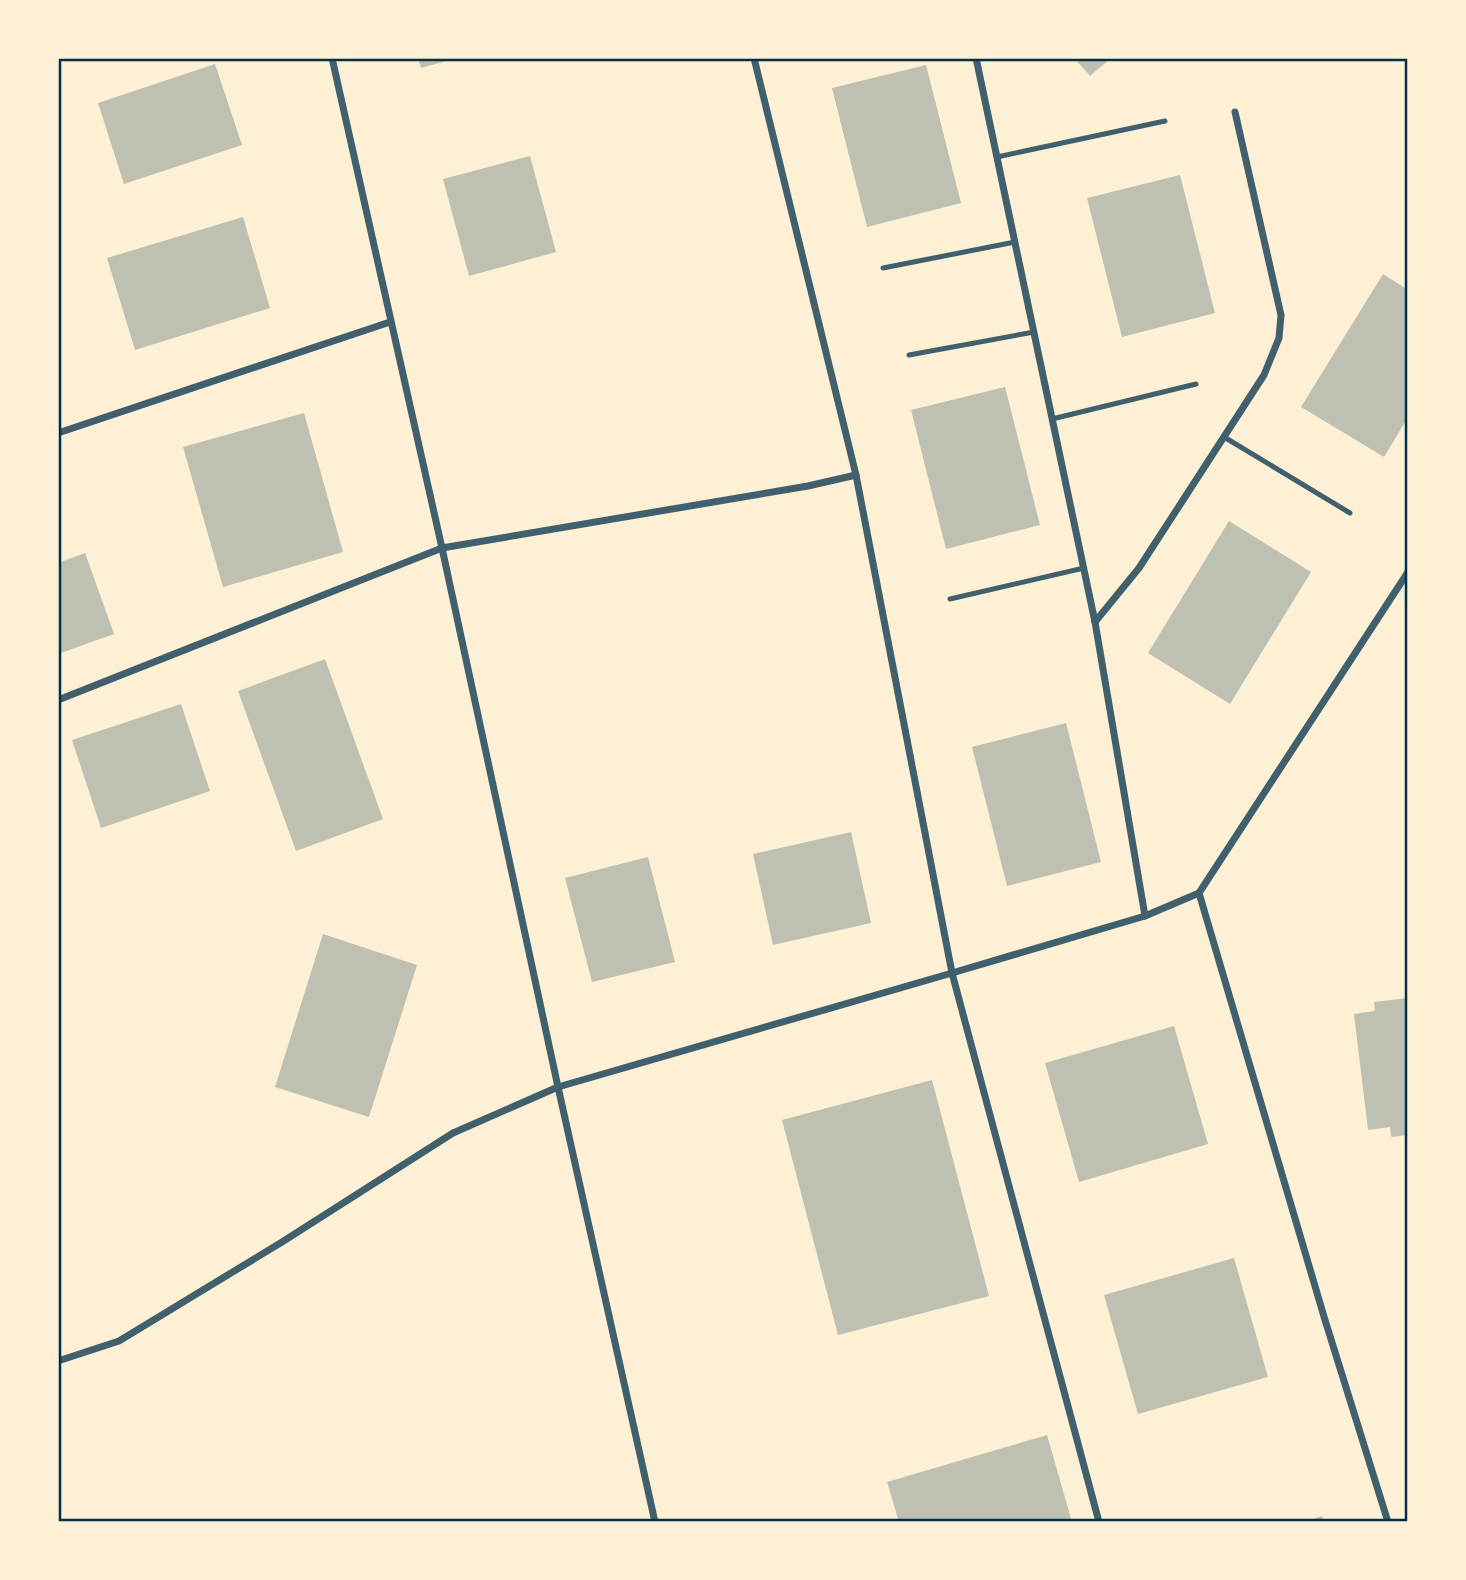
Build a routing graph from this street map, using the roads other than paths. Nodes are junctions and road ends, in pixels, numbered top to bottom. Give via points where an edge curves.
1 (332, 58) edge
2 (754, 58) edge
3 (976, 58) edge
4 (1236, 112) dead end
5 (1165, 121) dead end
6 (998, 157) junction
7 (1015, 242) junction
8 (883, 268) dead end
9 (390, 322) junction
10 (1034, 332) junction
11 (909, 355) dead end
12 (1196, 384) dead end
13 (1052, 419) junction
14 (58, 433) edge
15 (1224, 437) junction
16 (856, 475) junction
17 (1350, 513) dead end
18 (442, 548) junction
19 (1084, 568) junction
20 (1408, 572) edge
21 (950, 599) dead end
22 (1095, 622) junction
23 (58, 700) edge
24 (1199, 893) junction
25 (1145, 915) junction
26 (951, 974) junction
27 (558, 1087) junction
28 (58, 1361) edge
29 (655, 1522) edge
30 (1099, 1522) edge
31 (1388, 1522) edge

1 - 9 street
2 - 16 street
3 - 6 street
4 - 15 street via 1281,315 1279,338 1264,375
5 - 6 lane
6 - 7 street
7 - 8 lane
7 - 10 street
9 - 14 street
9 - 18 street
10 - 11 lane
10 - 13 street
12 - 13 lane
13 - 19 street
15 - 17 lane
15 - 22 street via 1139,568
16 - 18 street
16 - 26 street
18 - 23 street
18 - 27 street
19 - 21 lane
19 - 22 street
20 - 24 street
22 - 25 street
24 - 25 street
24 - 31 street
25 - 26 street
26 - 27 street
26 - 30 street
27 - 28 street via 453,1133 119,1341
27 - 29 street

